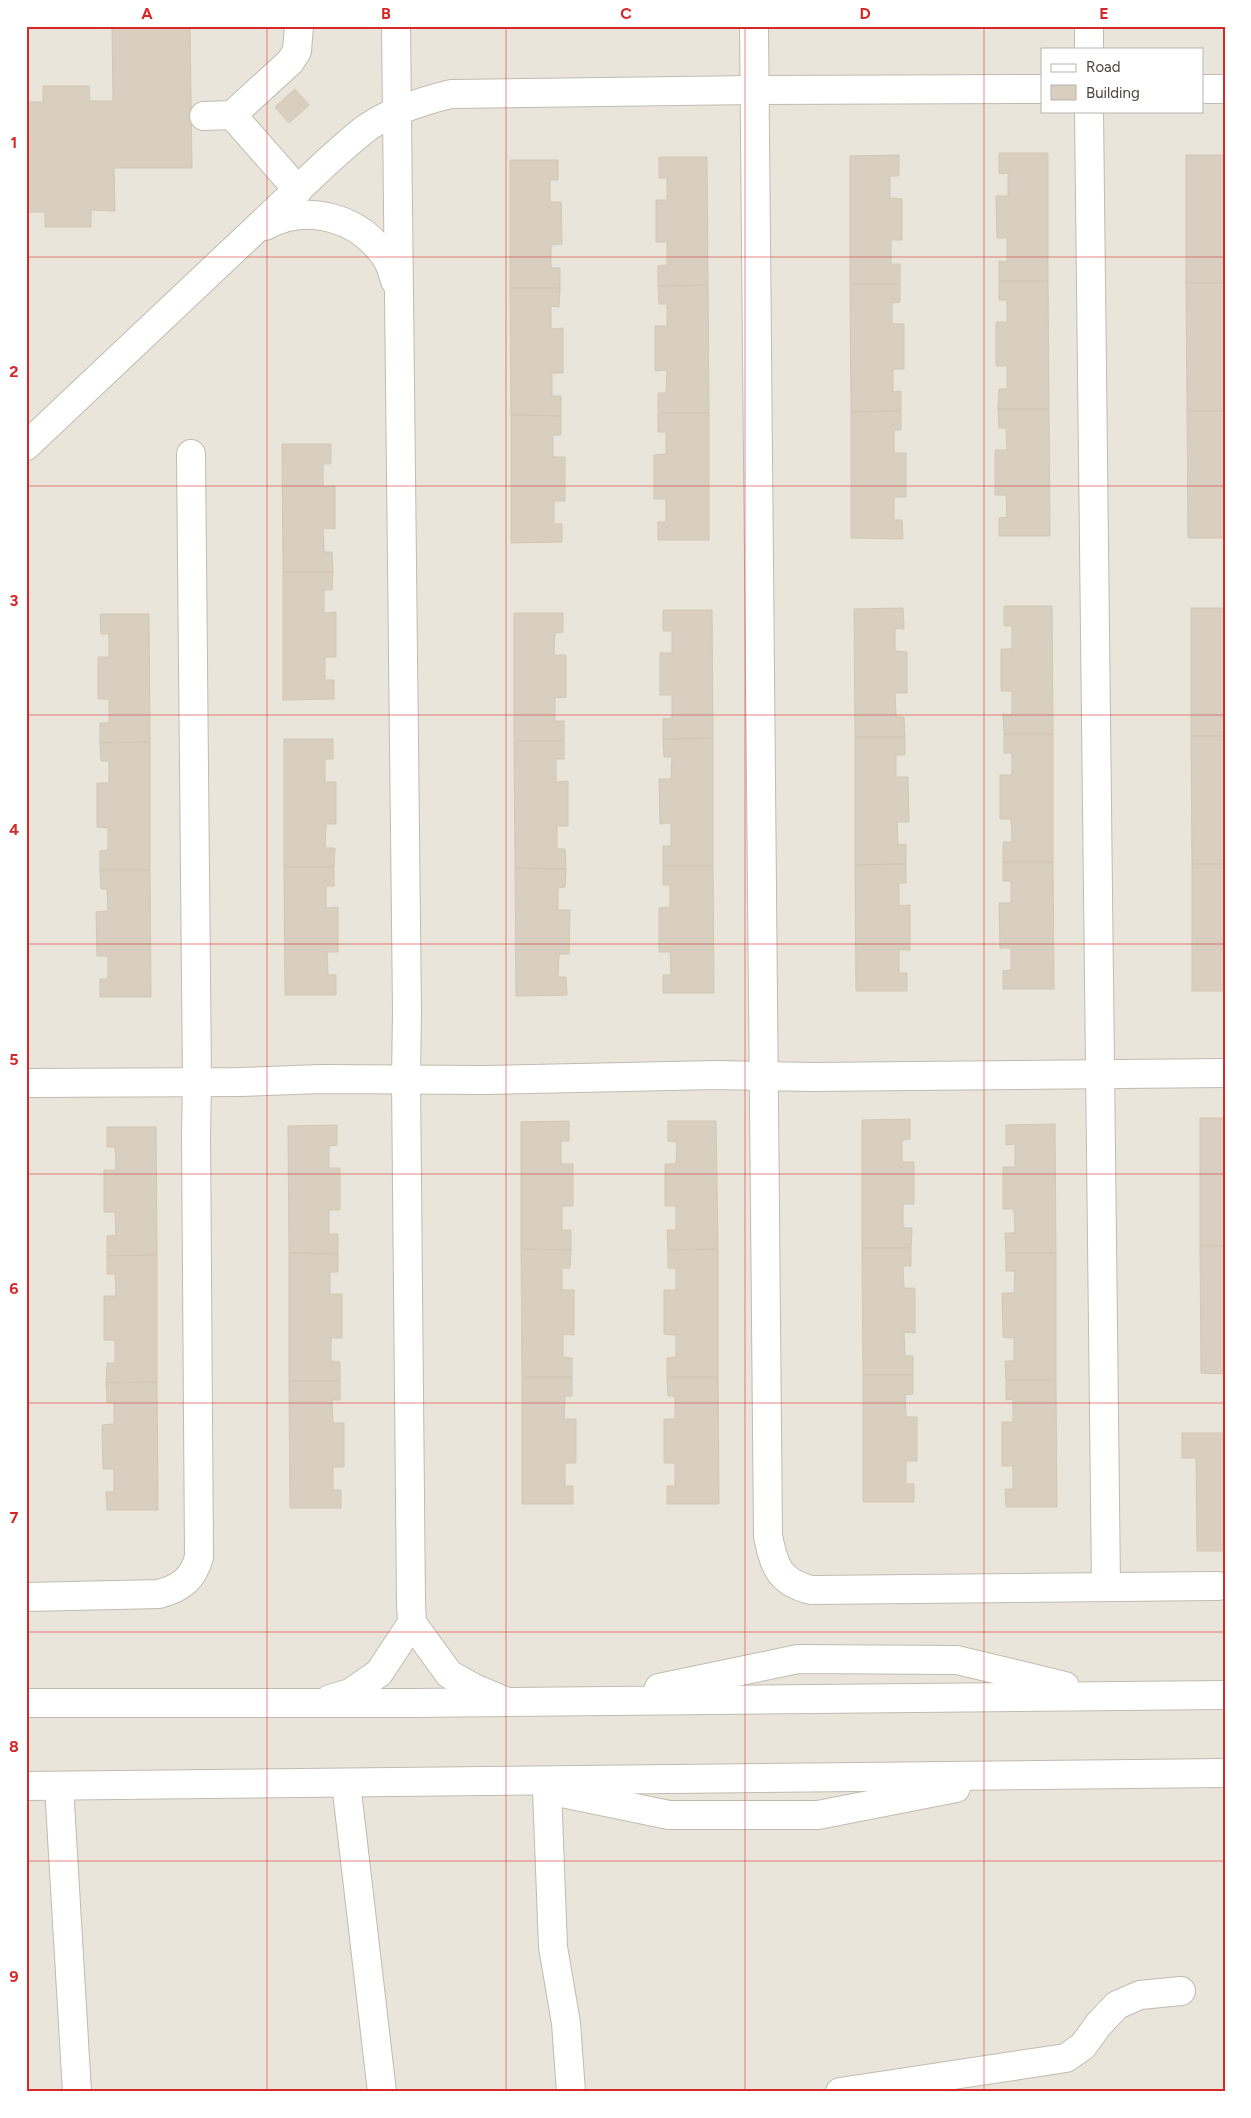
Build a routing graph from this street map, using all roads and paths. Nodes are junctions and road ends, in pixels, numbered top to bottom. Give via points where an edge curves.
1 (299, 26) edge
2 (396, 26) edge
3 (754, 26) edge
4 (1089, 26) edge
5 (1089, 48) edge
6 (1041, 89) edge
7 (1204, 89) edge
8 (1225, 89) edge
9 (754, 90) junction
10 (396, 112) junction
11 (1089, 112) edge
12 (232, 115) junction
13 (204, 116) dead end
14 (298, 190) junction
15 (252, 233) junction
16 (398, 287) junction
17 (26, 446) edge
18 (190, 454) dead end
19 (1225, 1073) edge
20 (1100, 1075) junction
21 (764, 1076) junction
22 (406, 1079) junction
23 (198, 1082) junction
24 (26, 1083) edge
25 (1218, 1586) dead end
26 (1106, 1587) junction
27 (26, 1597) edge
28 (412, 1623) junction
29 (1225, 1695) edge
30 (1108, 1696) junction
31 (596, 1701) junction
32 (507, 1702) junction
33 (26, 1703) edge
34 (319, 1703) junction
35 (1225, 1773) edge
36 (1023, 1775) junction
37 (501, 1781) junction
38 (346, 1783) junction
39 (26, 1786) edge
40 (59, 1786) junction
41 (547, 1790) junction
42 (1181, 1991) dead end
43 (77, 2092) edge
44 (382, 2092) edge
45 (571, 2092) edge
46 (840, 2092) edge

1 - 12 street via 296,51 290,62
2 - 10 street
3 - 9 street
4 - 5 street
6 - 9 street
7 - 8 street
9 - 10 street via 450,94
9 - 21 street
10 - 14 street via 368,128
10 - 16 street
11 - 20 street
12 - 13 street
12 - 14 street
14 - 15 street
15 - 16 street via 280,218 311,214 341,220 368,236 387,260
15 - 17 street
16 - 22 street
18 - 23 street
19 - 20 street
20 - 21 street
20 - 26 street
21 - 22 street
21 - 26 street via 768,1536 776,1564 792,1584 811,1590
22 - 23 street
22 - 28 street
23 - 24 street
23 - 27 street via 200,1546 197,1567 178,1588 159,1594
25 - 26 street
28 - 32 street via 449,1674
28 - 34 street via 379,1673 350,1693
29 - 30 street
30 - 31 street
30 - 31 street via 957,1660 798,1659
31 - 32 street
32 - 34 street
33 - 34 street
35 - 36 street
36 - 37 street
36 - 41 street via 818,1815 669,1815
37 - 38 street
37 - 41 street
38 - 40 street
38 - 44 street
39 - 40 street
40 - 43 street
41 - 45 street via 554,1947 566,2023
42 - 46 street via 1140,1995 1117,2005 1083,2046 1066,2058

